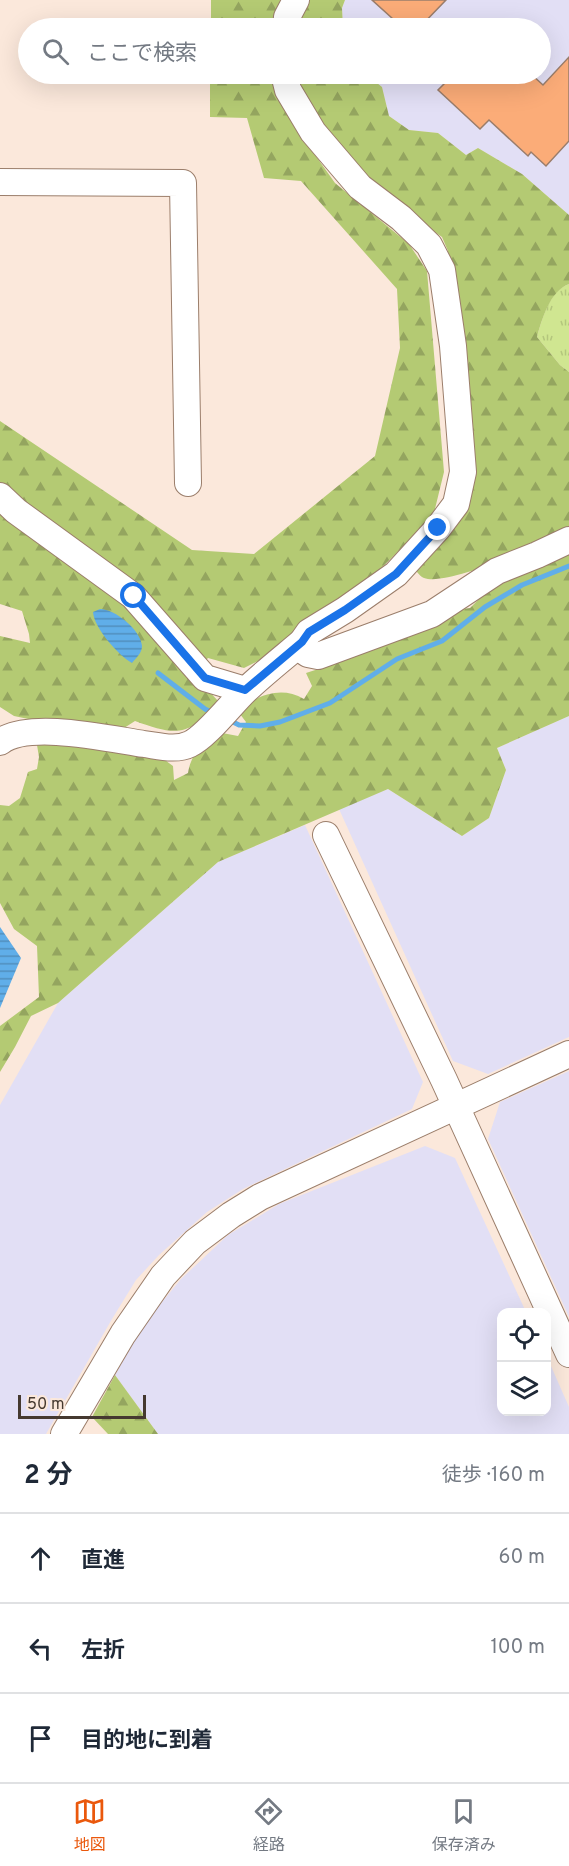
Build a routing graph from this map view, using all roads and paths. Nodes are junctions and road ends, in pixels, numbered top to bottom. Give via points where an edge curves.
1 (296, 0) edge
2 (287, 18) edge
3 (286, 84) edge
4 (0, 182) edge
5 (188, 483) dead end
6 (0, 496) edge
7 (569, 540) edge
8 (302, 642) junction
9 (245, 690) junction
10 (0, 742) edge
11 (326, 834) dead end
12 (569, 1054) edge
13 (455, 1105) junction
14 (569, 1354) edge
15 (64, 1434) edge

1 - 2 street
3 - 8 street via 314,132 360,187 429,245 442,270 453,346 463,472 456,504 396,574 309,632
4 - 5 street via 183,183
6 - 9 street via 134,596 205,678
7 - 8 street via 497,571 432,614 318,656 302,650
8 - 9 street
9 - 10 street via 190,744 173,748 35,730
11 - 13 street
12 - 13 street
13 - 14 street
13 - 15 street via 260,1197 195,1242 163,1276 123,1334

